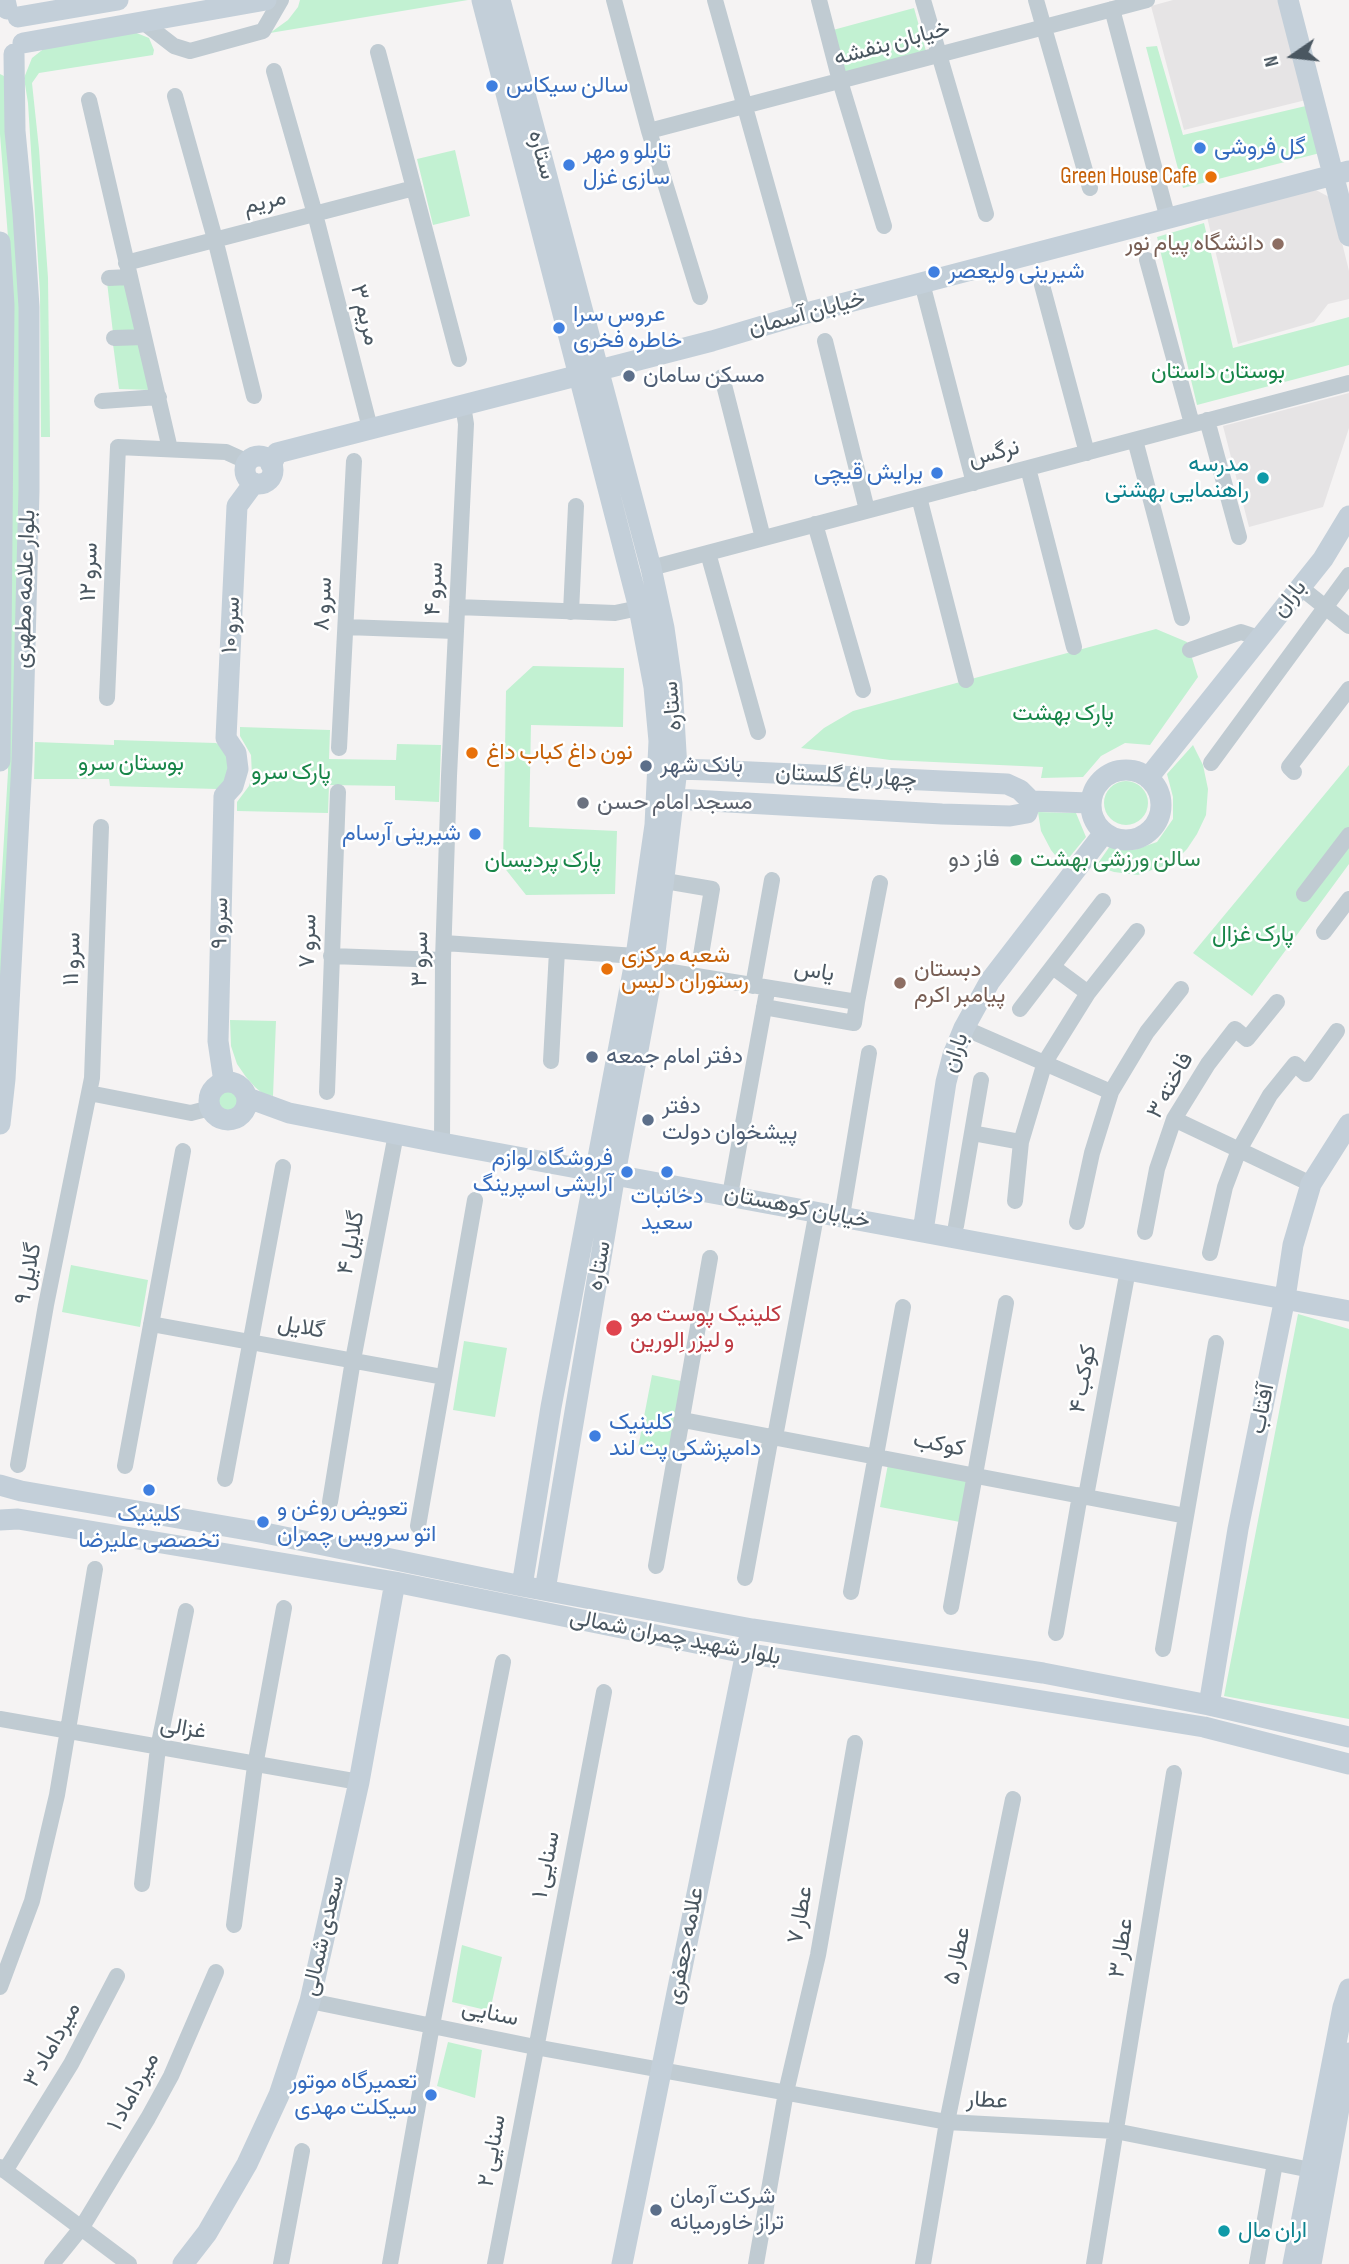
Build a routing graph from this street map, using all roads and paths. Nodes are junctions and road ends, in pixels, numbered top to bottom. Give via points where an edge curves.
1 (118, 0) edge
2 (266, 0) edge
3 (281, 0) edge
4 (482, 0) edge
5 (500, 0) edge
6 (614, 0) edge
7 (715, 0) edge
8 (819, 0) edge
9 (923, 0) edge
10 (1036, 0) edge
11 (1147, 0) edge
12 (1288, 0) edge
13 (1104, 7) edge
14 (8, 9) edge
15 (143, 22) junction
16 (1044, 27) junction
17 (12, 52) edge
18 (377, 52) dead end
19 (939, 56) junction
20 (274, 71) dead end
21 (840, 81) junction
22 (175, 96) dead end
23 (89, 100) dead end
24 (744, 104) junction
25 (649, 131) junction
26 (1341, 172) edge
27 (415, 188) junction
28 (1090, 188) dead end
29 (315, 214) junction
30 (986, 214) dead end
31 (1168, 219) junction
32 (884, 226) dead end
33 (1349, 236) edge
34 (215, 239) junction
35 (0, 242) edge
36 (1147, 260) dead end
37 (127, 270) junction
38 (109, 278) dead end
39 (922, 283) junction
40 (1042, 285) dead end
41 (700, 297) dead end
42 (803, 314) junction
43 (144, 337) junction
44 (114, 338) dead end
45 (825, 341) dead end
46 (459, 359) dead end
47 (588, 371) junction
48 (722, 377) dead end
49 (1349, 383) edge
50 (254, 396) dead end
51 (159, 397) junction
52 (102, 401) dead end
53 (463, 405) junction
54 (1200, 422) junction
55 (370, 428) junction
56 (1135, 440) junction
57 (170, 449) junction
58 (1087, 453) junction
59 (354, 461) dead end
60 (248, 462) junction
61 (271, 465) junction
62 (1028, 468) junction
63 (254, 483) junction
64 (974, 483) junction
65 (919, 497) junction
66 (576, 506) dead end
67 (867, 510) junction
68 (1349, 516) edge
69 (815, 524) junction
70 (1239, 537) dead end
71 (763, 538) junction
72 (708, 553) junction
73 (651, 568) junction
74 (1349, 575) edge
75 (1300, 587) junction
76 (457, 607) junction
77 (1326, 607) junction
78 (639, 608) junction
79 (571, 612) junction
80 (1182, 618) dead end
81 (346, 626) junction
82 (1349, 626) edge
83 (455, 631) junction
84 (1259, 638) junction
85 (1074, 647) dead end
86 (1190, 650) dead end
87 (966, 680) dead end
88 (1349, 689) edge
89 (863, 690) dead end
90 (107, 698) dead end
91 (758, 732) dead end
92 (339, 748) dead end
93 (0, 761) edge
94 (1211, 763) dead end
95 (238, 769) joint
96 (677, 769) junction
97 (1294, 772) dead end
98 (449, 776) joint
99 (1148, 778) junction
100 (658, 785) junction
101 (338, 792) dead end
102 (675, 799) junction
103 (1090, 803) junction
104 (1029, 807) junction
105 (101, 827) dead end
106 (1104, 833) junction
107 (1349, 835) edge
108 (772, 880) dead end
109 (665, 881) junction
110 (880, 883) dead end
111 (1304, 894) dead end
112 (1349, 899) edge
113 (1103, 901) dead end
114 (1137, 931) dead end
115 (1324, 932) dead end
116 (557, 951) junction
117 (444, 952) junction
118 (701, 954) dead end
119 (331, 956) junction
120 (645, 963) junction
121 (1053, 967) junction
122 (760, 987) junction
123 (1181, 989) dead end
124 (1088, 993) junction
125 (858, 1002) junction
126 (1277, 1003) dead end
127 (764, 1007) junction
128 (1020, 1009) dead end
129 (964, 1028) junction
130 (1337, 1031) dead end
131 (869, 1053) dead end
132 (551, 1061) dead end
133 (1045, 1062) junction
134 (981, 1080) dead end
135 (224, 1082) junction
136 (327, 1092) dead end
137 (1111, 1092) junction
138 (89, 1093) junction
139 (248, 1098) junction
140 (211, 1108) junction
141 (1174, 1119) junction
142 (0, 1124) edge
143 (1349, 1124) edge
144 (972, 1133) junction
145 (396, 1134) junction
146 (1021, 1142) junction
147 (442, 1143) junction
148 (1239, 1150) junction
149 (183, 1151) dead end
150 (283, 1167) dead end
151 (606, 1172) junction
152 (1311, 1184) junction
153 (730, 1195) junction
154 (475, 1200) dead end
155 (1014, 1201) dead end
156 (817, 1211) junction
157 (842, 1216) junction
158 (1077, 1222) dead end
159 (956, 1226) dead end
160 (923, 1231) junction
161 (1145, 1232) dead end
162 (1210, 1253) dead end
163 (710, 1258) dead end
164 (1128, 1270) junction
165 (1285, 1298) junction
166 (1006, 1303) dead end
167 (903, 1307) dead end
168 (1349, 1311) edge
169 (151, 1324) junction
170 (249, 1342) junction
171 (1216, 1343) dead end
172 (353, 1360) junction
173 (443, 1377) junction
174 (683, 1420) junction
175 (773, 1437) junction
176 (877, 1456) junction
177 (18, 1465) dead end
178 (125, 1466) dead end
179 (974, 1475) junction
180 (225, 1479) dead end
181 (0, 1485) edge
182 (21, 1491) junction
183 (1083, 1496) junction
184 (330, 1502) dead end
185 (1186, 1516) junction
186 (9, 1519) edge
187 (418, 1526) dead end
188 (656, 1566) dead end
189 (95, 1569) dead end
190 (745, 1578) dead end
191 (395, 1582) junction
192 (522, 1586) junction
193 (545, 1590) junction
194 (851, 1592) dead end
195 (951, 1607) dead end
196 (285, 1608) dead end
197 (186, 1611) dead end
198 (752, 1629) junction
199 (1056, 1633) dead end
200 (1163, 1649) dead end
201 (746, 1653) junction
202 (503, 1662) dead end
203 (604, 1692) dead end
204 (1209, 1705) junction
205 (0, 1719) edge
206 (68, 1731) junction
207 (1349, 1737) edge
208 (855, 1744) dead end
209 (158, 1748) junction
210 (1349, 1764) edge
211 (256, 1766) junction
212 (1174, 1773) dead end
213 (359, 1782) junction
214 (1013, 1799) dead end
215 (142, 1884) dead end
216 (234, 1925) dead end
217 (216, 1972) dead end
218 (117, 1976) dead end
219 (0, 1987) edge
220 (1349, 1989) edge
221 (310, 2001) junction
222 (432, 2025) junction
223 (536, 2046) junction
224 (1349, 2053) edge
225 (661, 2068) junction
226 (786, 2092) junction
227 (947, 2122) junction
228 (1115, 2131) junction
229 (302, 2151) dead end
230 (1275, 2162) junction
231 (3, 2169) edge
232 (1311, 2170) junction
233 (82, 2227) junction
234 (52, 2264) edge
235 (129, 2264) edge
236 (183, 2264) edge
237 (281, 2264) edge
238 (390, 2264) edge
239 (495, 2264) edge
240 (622, 2264) edge
241 (756, 2264) edge
242 (923, 2264) edge
243 (1094, 2264) edge
244 (1257, 2264) edge
245 (1293, 2264) edge
246 (1311, 2264) edge

1 - 14 street
2 - 15 street
3 - 15 street via 263,31 190,51 174,46
4 - 47 street, ستاره
5 - 47 street, ستاره
6 - 25 street
7 - 24 street
8 - 21 street
9 - 19 street
10 - 16 street
11 - 13 street, خیابان بنفشه
12 - 26 street
13 - 16 street, خیابان بنفشه
13 - 31 street
14 - 17 street, بلوار علامه مطهری via 24,29
15 - 17 street
16 - 19 street, خیابان بنفشه
16 - 28 street
17 - 142 street, بلوار علامه مطهری via 29,307 29,490 22,761
18 - 27 street
19 - 21 street, خیابان بنفشه
19 - 30 street
20 - 29 street, مریم ۳
21 - 24 street, خیابان بنفشه
21 - 32 street
22 - 34 street
23 - 37 street
24 - 25 street, خیابان بنفشه
24 - 42 street
25 - 41 street
26 - 31 street, خیابان آسمان
26 - 33 street
27 - 29 street, مریم
27 - 46 street
29 - 34 street, مریم
29 - 55 street, مریم ۳
31 - 39 street, خیابان آسمان
34 - 37 street, مریم
34 - 50 street
35 - 93 street, بلوار علامه مطهری via 4,305
36 - 54 street
37 - 38 street, مریم
37 - 43 street
39 - 42 street, خیابان آسمان
39 - 64 street
40 - 58 street
42 - 47 street, خیابان آسمان
43 - 44 street
43 - 51 street
45 - 67 street
47 - 53 street, خیابان آسمان
47 - 73 street, ستاره
47 - 78 street, ستاره
48 - 71 street
49 - 54 street, نرگس
51 - 52 street
51 - 57 street
53 - 55 street, خیابان آسمان
53 - 76 street, سرو ۴ via 466,424
54 - 56 street, نرگس
54 - 70 street
55 - 61 street, خیابان آسمان via 277,453
56 - 58 street, نرگس
56 - 80 street
57 - 60 street via 226,452
57 - 90 street, سرو ۱۲ via 118,447
58 - 62 street, نرگس
59 - 81 street, سرو ۸
60 - 61 street via 261,457
60 - 63 street via 246,474
61 - 63 street via 267,481
62 - 64 street, نرگس
62 - 85 street
63 - 95 street, سرو ۱۰ via 237,506 226,738 236,753
64 - 65 street, نرگس
65 - 67 street, نرگس
65 - 87 street
66 - 79 street
67 - 69 street, نرگس
68 - 75 street, باران
69 - 71 street, نرگس
69 - 89 street
71 - 72 street, نرگس
72 - 73 street, نرگس
72 - 91 street
73 - 96 street, ستاره via 664,628
74 - 77 street
75 - 77 street
75 - 84 street, باران
76 - 79 street
76 - 83 street, سرو ۴
77 - 82 street
77 - 94 street
78 - 79 street via 615,613
78 - 100 street, ستاره via 654,687
81 - 83 street
81 - 92 street, سرو ۸
83 - 98 street, سرو ۴
84 - 86 street via 1241,632
84 - 99 street, باران
88 - 97 street via 1289,767
95 - 135 street, سرو ۹ via 224,796 218,1041
96 - 100 street
96 - 102 street, ستاره
96 - 104 street, چهار باغ گلستان via 1007,784 1020,790
98 - 117 street, سرو ۳
99 - 103 street via 1121,770 1106,776
99 - 106 street via 1160,796 1161,808 1152,829 1129,841
100 - 102 street
100 - 120 street, ستاره
101 - 119 street, سرو ۷
102 - 104 street, چهار باغ گلستان via 1010,816
102 - 109 street, ستاره
103 - 104 street
103 - 106 street via 1095,823
105 - 138 street, سرو ۱۱
106 - 129 street, باران via 990,981
107 - 111 street
108 - 122 street
109 - 118 street via 712,889
109 - 120 street, ستاره
110 - 125 street
112 - 115 street
113 - 121 street
114 - 124 street
116 - 117 street, یاس
116 - 120 street, یاس
116 - 132 street
117 - 119 street, یاس
117 - 147 street, سرو ۳
119 - 136 street, سرو ۷
120 - 122 street, یاس
120 - 151 street, ستاره
121 - 124 street
121 - 128 street
122 - 125 street, یاس
122 - 127 street
123 - 137 street via 1147,1032
124 - 133 street
125 - 127 street, یاس via 854,1023
126 - 141 street, فاخته ۳ via 1247,1039 1234,1030
127 - 153 street
129 - 133 street
129 - 160 street, باران via 946,1082
130 - 148 street via 1306,1074 1294,1064 1270,1095
131 - 157 street
133 - 137 street
133 - 146 street
134 - 144 street
135 - 139 street via 242,1087
135 - 140 street via 213,1089
137 - 158 street
138 - 140 street via 191,1113
138 - 177 street, گلایل ۹
139 - 140 street via 242,1115 230,1120 218,1117
139 - 145 street, خیابان کوهستان via 289,1114
141 - 148 street
141 - 161 street, فاخته ۳ via 1157,1169
143 - 152 street, آفتاب
144 - 146 street
144 - 159 street
145 - 147 street, خیابان کوهستان
145 - 172 street, گلایل ۴
146 - 155 street
147 - 151 street, خیابان کوهستان
148 - 152 street
148 - 162 street via 1225,1186
149 - 169 street
150 - 170 street
151 - 153 street, خیابان کوهستان
151 - 192 street, ستاره via 551,1407
151 - 193 street, ستاره
152 - 165 street, آفتاب via 1293,1245
153 - 156 street, خیابان کوهستان
154 - 173 street
156 - 157 street, خیابان کوهستان
156 - 175 street
157 - 160 street, خیابان کوهستان
160 - 164 street, خیابان کوهستان
163 - 174 street
164 - 165 street, خیابان کوهستان
164 - 183 street, کوکب ۴
165 - 168 street, خیابان کوهستان
165 - 204 street, آفتاب via 1238,1529
166 - 179 street
167 - 176 street
169 - 170 street, گلایل
169 - 178 street
170 - 172 street, گلایل
170 - 180 street
171 - 185 street
172 - 173 street, گلایل
172 - 184 street, گلایل ۴
173 - 187 street
174 - 175 street, کوکب
174 - 188 street
175 - 176 street, کوکب
175 - 190 street
176 - 179 street, کوکب
176 - 194 street
179 - 183 street, کوکب
179 - 195 street
181 - 182 street
182 - 186 street via 12,1495 8,1504
182 - 192 street via 265,1533
183 - 185 street, کوکب
183 - 199 street, کوکب ۴
185 - 200 street
186 - 191 street, بلوار شهید چمران شمالی
189 - 206 street
191 - 201 street, بلوار شهید چمران شمالی
191 - 213 street, سعدی شمالی
192 - 193 street, بلوار شهید چمران شمالی
193 - 198 street, بلوار شهید چمران شمالی
196 - 211 street
197 - 209 street
198 - 201 street, علامه جعفری
198 - 204 street, بلوار شهید چمران شمالی via 1043,1673
201 - 210 street, بلوار شهید چمران شمالی via 1204,1727
201 - 225 street, علامه جعفری
202 - 222 street
203 - 223 street, سنایی ۱
204 - 207 street, بلوار شهید چمران شمالی
205 - 206 street, غزالی
206 - 209 street, غزالی
206 - 219 street via 32,1900
208 - 226 street, عطار ۷ via 818,1955
209 - 211 street, غزالی
209 - 215 street
211 - 213 street, غزالی
211 - 216 street
212 - 228 street, عطار ۳
213 - 221 street, سعدی شمالی
214 - 227 street, عطار ۵
217 - 233 street, میرداماد ۱ via 171,2076
218 - 231 street, میرداماد ۳ via 71,2064
220 - 232 street
221 - 222 street, سنایی
221 - 236 street, سعدی شمالی via 279,2095 247,2164 207,2233
222 - 223 street, سنایی
222 - 238 street
223 - 225 street, سنایی
223 - 239 street, سنایی ۲
224 - 246 street
225 - 226 street, عطار
225 - 240 street, علامه جعفری
226 - 227 street, عطار
226 - 241 street, عطار ۷
227 - 228 street, عطار
227 - 242 street, عطار ۵
228 - 230 street, عطار
228 - 243 street, عطار ۳
229 - 237 street
230 - 232 street, عطار
230 - 244 street
231 - 233 street
232 - 245 street
233 - 234 street, میرداماد ۱
233 - 235 street

